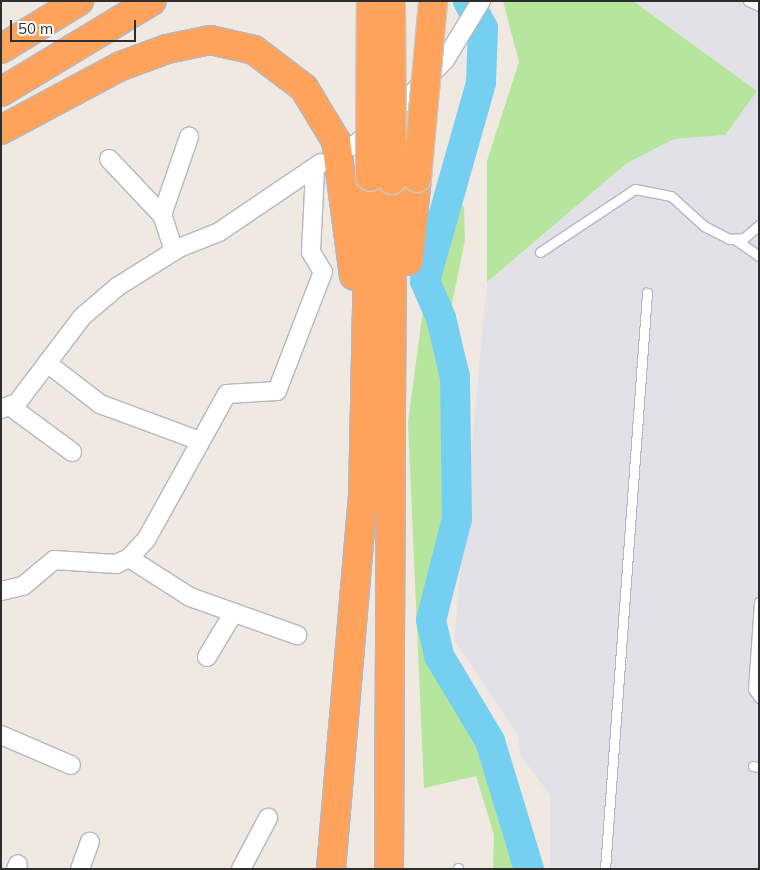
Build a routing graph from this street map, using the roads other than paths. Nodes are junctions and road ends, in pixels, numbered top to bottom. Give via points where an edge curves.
1 (79, 1) edge
2 (152, 1) edge
3 (371, 1) edge
4 (391, 1) edge
5 (433, 1) edge
6 (481, 1) edge
7 (748, 1) edge
8 (759, 6) edge
9 (1, 49) edge
10 (1, 92) edge
11 (1, 130) edge
12 (189, 137) dead end
13 (353, 146) dead end
14 (109, 159) dead end
15 (393, 178) junction
16 (162, 215) junction
17 (759, 225) edge
18 (736, 240) junction
19 (174, 251) junction
20 (540, 252) dead end
21 (759, 256) edge
22 (647, 293) dead end
23 (46, 363) junction
24 (366, 405) junction
25 (6, 408) edge
26 (200, 441) junction
27 (72, 452) dead end
28 (129, 558) junction
29 (1, 591) edge
30 (759, 602) edge
31 (234, 612) junction
32 (297, 635) dead end
33 (208, 657) dead end
34 (759, 698) edge
35 (1, 735) edge
36 (71, 765) dead end
37 (268, 818) dead end
38 (90, 842) dead end
39 (80, 869) edge
40 (241, 869) edge
41 (331, 869) edge
42 (389, 869) edge
43 (605, 869) edge

1 - 9 highway
2 - 10 highway
3 - 15 highway, bridge
4 - 15 highway, bridge
5 - 15 highway, bridge
6 - 13 street via 465,33 413,96
7 - 8 lane
11 - 24 highway via 121,66 185,44 210,40 240,44 280,66 315,103 336,141 345,184
12 - 16 street
14 - 16 street
15 - 24 highway
15 - 42 highway
16 - 19 street
17 - 18 lane
18 - 20 lane via 715,234 671,196 635,189
18 - 21 lane
19 - 23 street via 96,304
19 - 26 street via 219,232 319,165 311,252 323,272 281,386 272,394 227,394
22 - 43 lane
23 - 25 street
23 - 26 street via 100,404
24 - 41 highway via 363,499
25 - 27 street
26 - 28 street via 146,540
28 - 29 street via 116,564 54,560 23,586
28 - 31 street via 190,597
30 - 34 lane via 753,689
31 - 32 street
31 - 33 street
35 - 36 street
37 - 40 street
38 - 39 street

